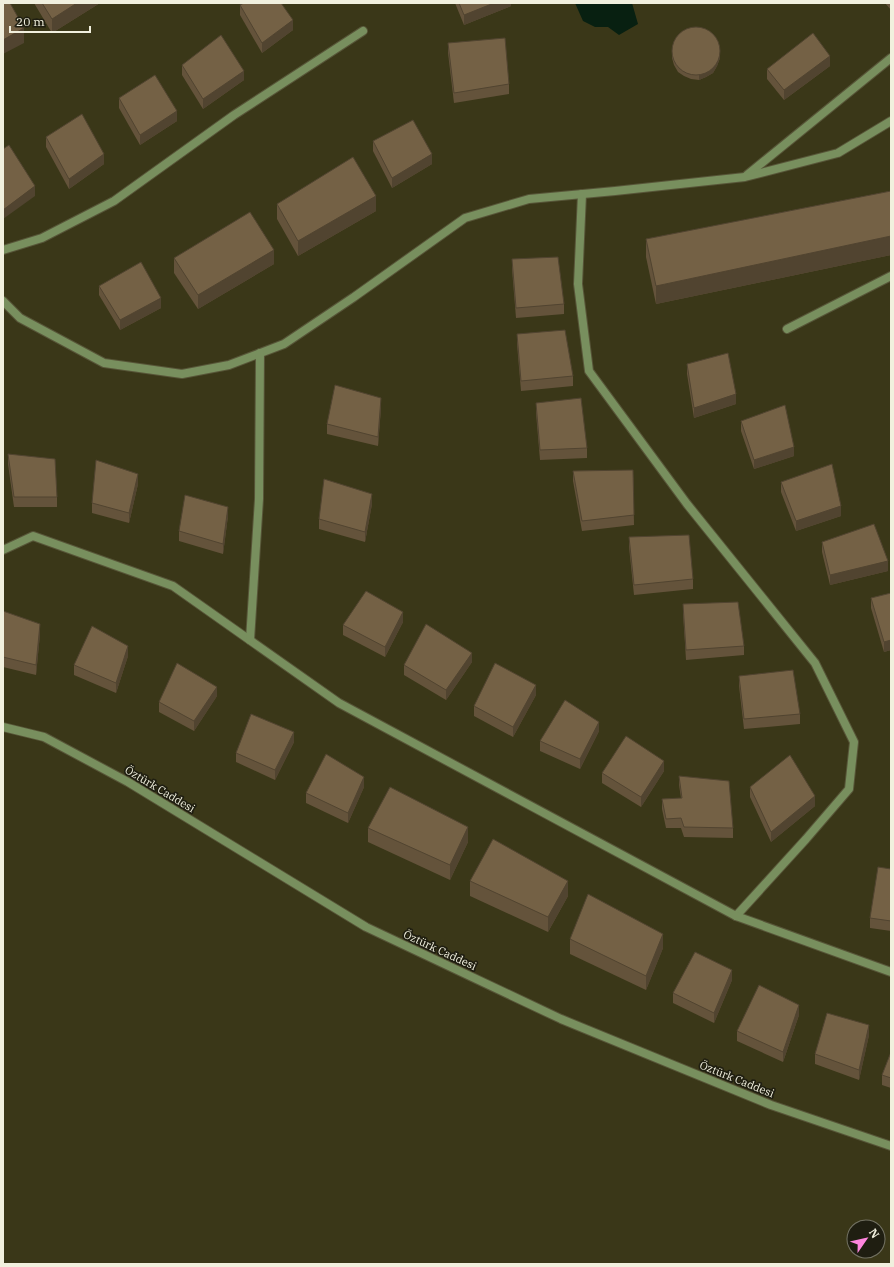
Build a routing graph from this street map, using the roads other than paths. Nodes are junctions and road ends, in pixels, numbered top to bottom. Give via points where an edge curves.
1 (363, 31) dead end
2 (891, 58) edge
3 (891, 121) edge
4 (744, 177) junction
5 (582, 194) junction
6 (3, 250) edge
7 (891, 276) edge
8 (3, 301) edge
9 (787, 329) dead end
10 (260, 353) junction
11 (3, 550) edge
12 (250, 640) junction
13 (3, 727) edge
14 (736, 916) junction
15 (891, 972) edge
16 (891, 1146) edge

1 - 6 lane via 234,115 114,201 42,238
2 - 4 lane
3 - 4 lane via 838,153
4 - 5 lane
5 - 10 lane via 529,199 465,218 284,344
5 - 14 lane via 578,284 589,371 687,504 815,663 854,742 849,789
7 - 9 lane
8 - 10 lane via 20,318 104,362 182,374 229,365
10 - 12 lane via 259,499
11 - 12 lane via 33,536 173,586
12 - 14 lane via 339,703
13 - 16 lane, Öztürk Caddesi via 44,738 128,782 366,927 561,1019 771,1105
14 - 15 lane

